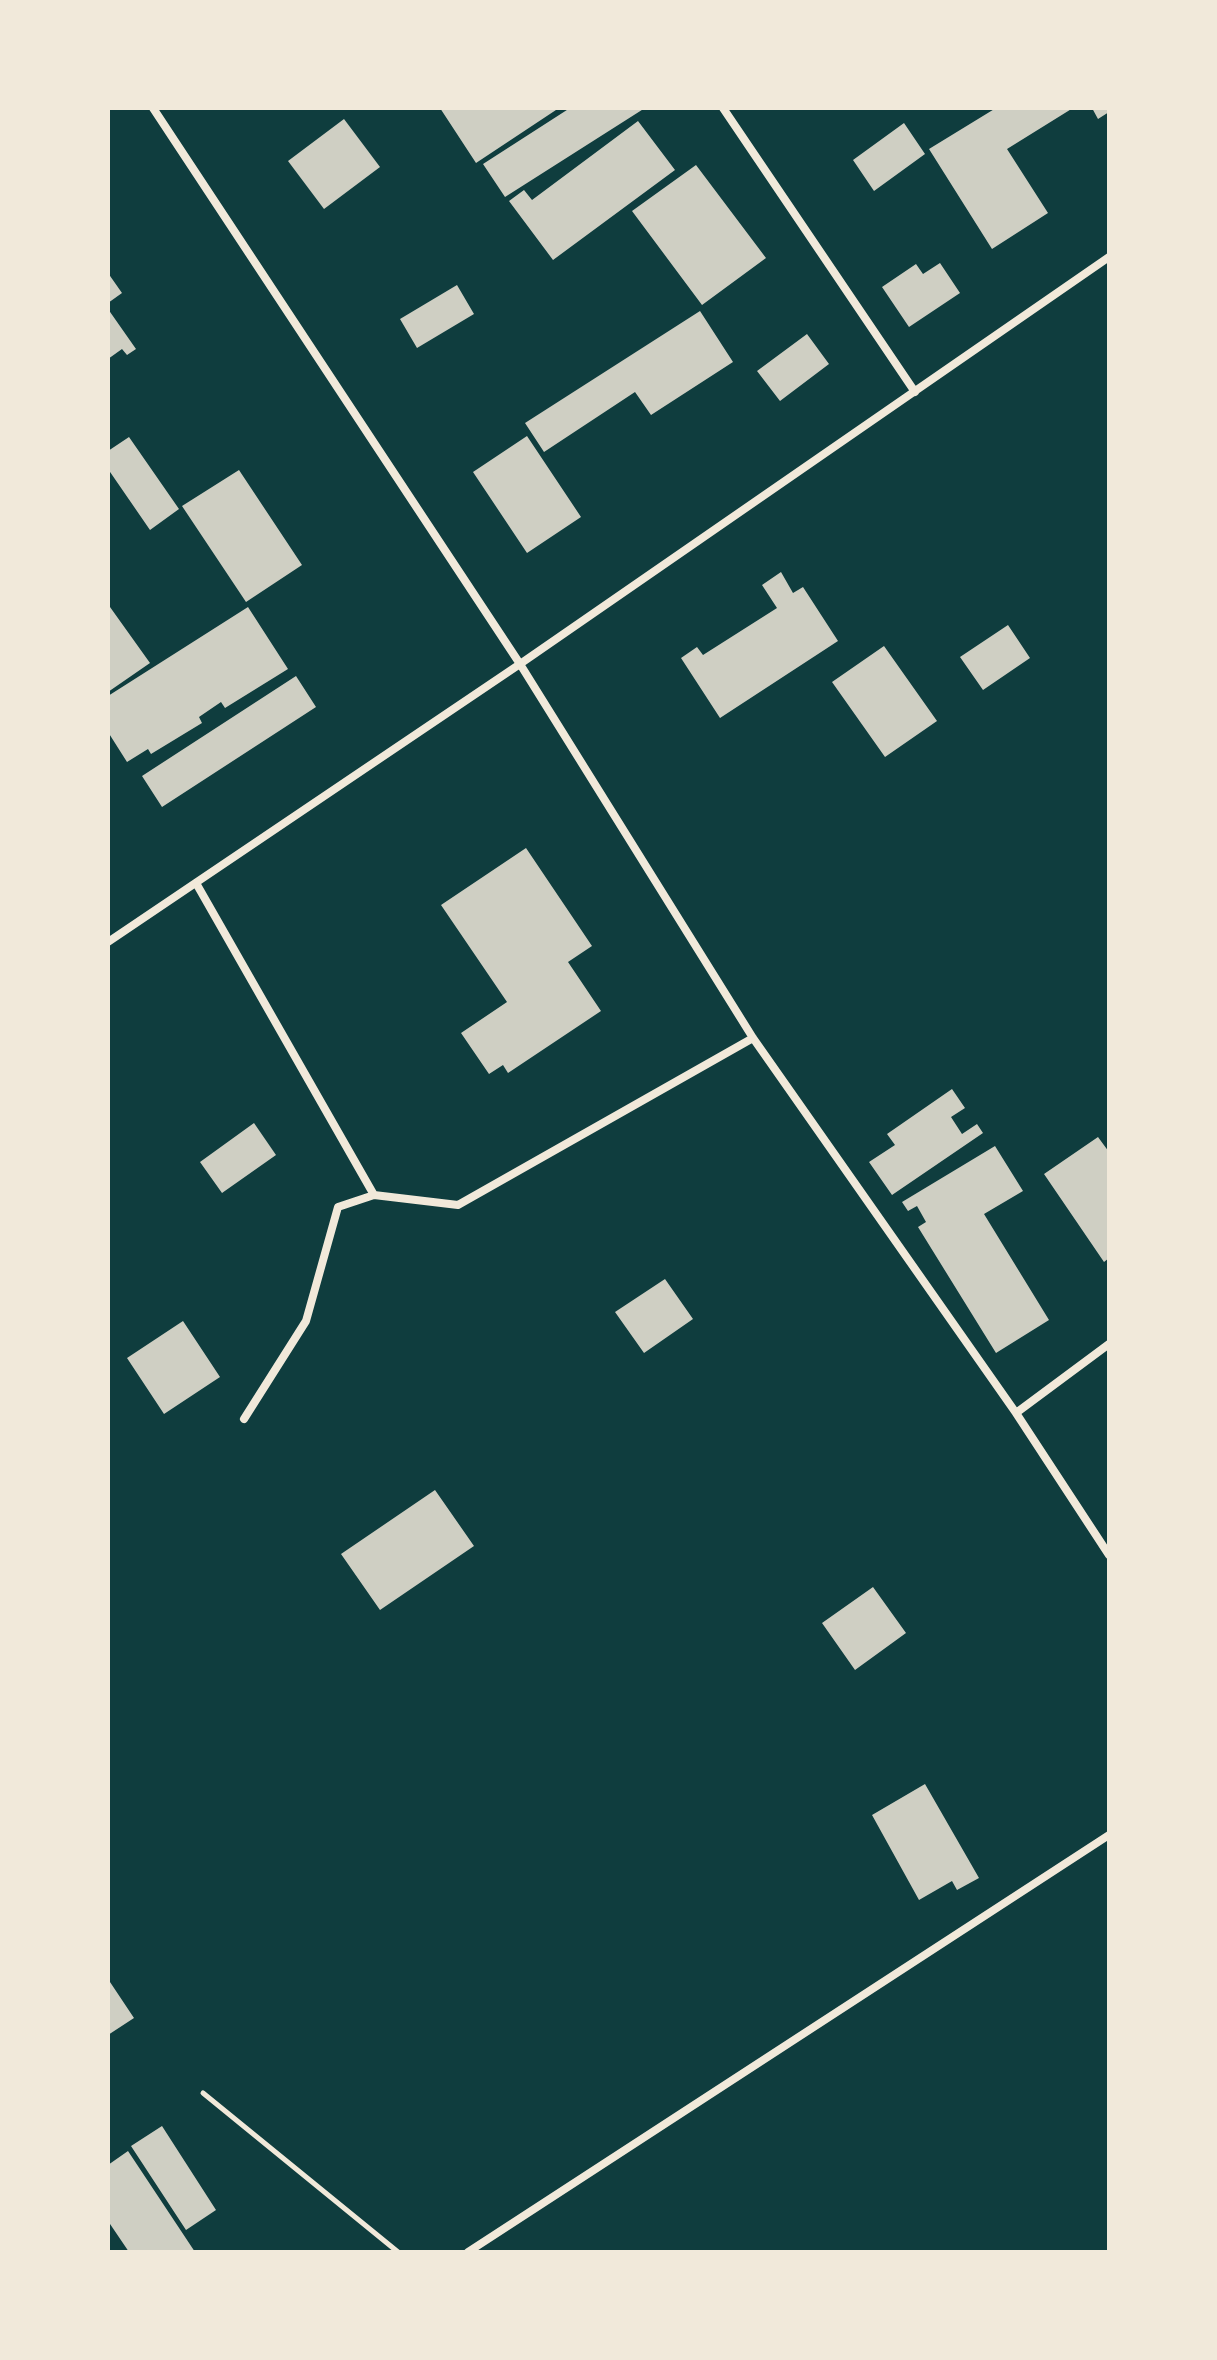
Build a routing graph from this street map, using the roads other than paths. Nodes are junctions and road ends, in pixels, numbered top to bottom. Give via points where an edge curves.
1 (153, 108) edge
2 (723, 108) edge
3 (1109, 257) edge
4 (915, 392) junction
5 (520, 664) junction
6 (196, 883) junction
7 (108, 942) edge
8 (753, 1038) junction
9 (374, 1195) junction
10 (1109, 1344) edge
11 (1016, 1413) junction
12 (244, 1419) dead end
13 (1109, 1555) edge
14 (1109, 1835) edge
15 (468, 2252) edge

1 - 5 street
2 - 4 street
3 - 4 street
4 - 5 street
5 - 6 street
5 - 8 street
6 - 7 street
6 - 9 street
8 - 9 street via 458,1205
8 - 11 street
9 - 12 street via 338,1207 306,1321
10 - 11 street
11 - 13 street
14 - 15 street

